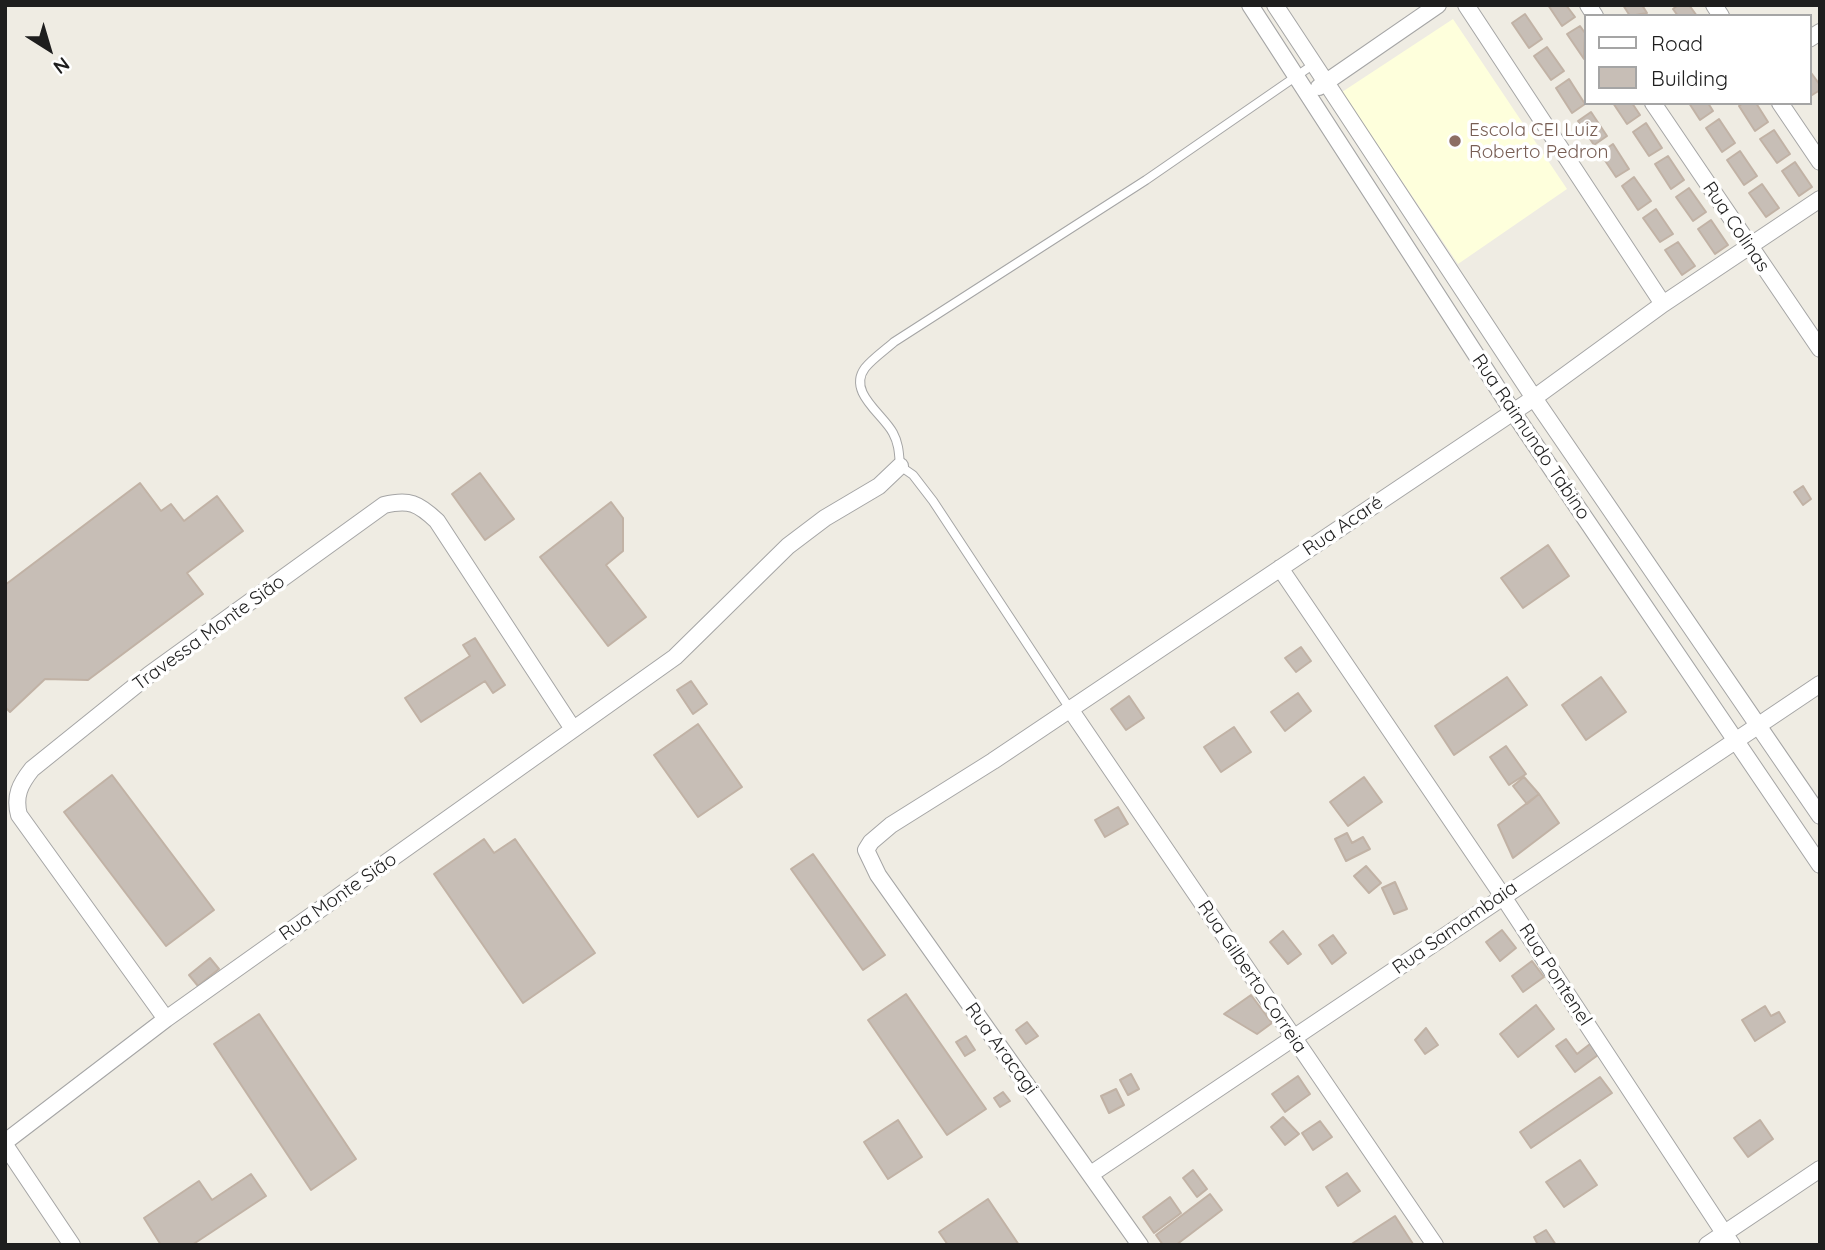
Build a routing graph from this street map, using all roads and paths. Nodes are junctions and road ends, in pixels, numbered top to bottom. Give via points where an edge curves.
1 (1250, 5) edge
2 (1275, 5) edge
3 (1438, 5) edge
4 (1466, 5) edge
5 (1314, 64) junction
6 (1296, 76) junction
7 (1326, 82) junction
8 (1308, 94) junction
9 (1654, 105) edge
10 (1781, 105) edge
11 (1820, 162) edge
12 (1820, 199) edge
13 (1748, 246) junction
14 (1663, 304) junction
15 (1820, 349) edge
16 (1534, 398) junction
17 (1513, 412) junction
18 (900, 466) junction
19 (1280, 568) junction
20 (1820, 684) edge
21 (1070, 709) junction
22 (1758, 725) junction
23 (573, 729) junction
24 (1734, 739) junction
25 (1796, 780) junction
26 (1774, 797) junction
27 (1820, 816) edge
28 (866, 850) joint
29 (1820, 865) edge
30 (1502, 895) junction
31 (166, 1019) junction
32 (1294, 1040) junction
33 (5, 1144) edge
34 (1820, 1170) edge
35 (1091, 1174) junction
36 (1728, 1239) edge
37 (72, 1245) edge
38 (1140, 1245) edge
39 (1435, 1245) edge
40 (1707, 1245) edge

1 - 6 street, Rua Raimundo Tabino
2 - 5 street, Rua Raimundo Tabino
3 - 7 street
4 - 14 street
5 - 6 lane
5 - 7 street, Rua Raimundo Tabino
6 - 8 street, Rua Raimundo Tabino
6 - 18 lane via 1146,180 894,342 864,369 861,393 892,432
7 - 8 street
7 - 16 street, Rua Raimundo Tabino
8 - 17 street, Rua Raimundo Tabino
9 - 13 street, Rua Colinas
10 - 11 street
12 - 13 street, Rua Acaré
13 - 14 street, Rua Acaré
13 - 15 street, Rua Colinas
14 - 16 street, Rua Acaré
16 - 17 street, Rua Acaré
16 - 22 street, Rua Raimundo Tabino
17 - 19 street, Rua Acaré
17 - 24 street, Rua Raimundo Tabino
18 - 21 lane via 933,501
18 - 23 street, Rua Monte Sião via 879,486 788,546 675,657
19 - 21 street, Rua Acaré
19 - 30 street, Rua Pontenel
20 - 22 street, Rua Samambaia
21 - 28 street, Rua Acaré via 891,825
21 - 32 street, Rua Gilberto Correia
22 - 24 street, Rua Samambaia
22 - 25 street, Rua Raimundo Tabino
23 - 31 street, Rua Monte Sião
23 - 31 street, Travessa Monte Sião via 437,521 408,500 384,505 150,674 32,769 21,784 16,802 19,815
24 - 26 street, Rua Raimundo Tabino
24 - 30 street, Rua Samambaia
25 - 26 street
25 - 27 street, Rua Raimundo Tabino
26 - 29 street, Rua Raimundo Tabino
28 - 35 street, Rua Aracagi via 878,875
30 - 32 street, Rua Samambaia
30 - 36 street, Rua Pontenel
31 - 33 street, Rua Monte Sião
32 - 35 street, Rua Samambaia
32 - 39 street, Rua Gilberto Correia
33 - 37 street
34 - 36 street
35 - 38 street, Rua Aracagi
36 - 40 street

